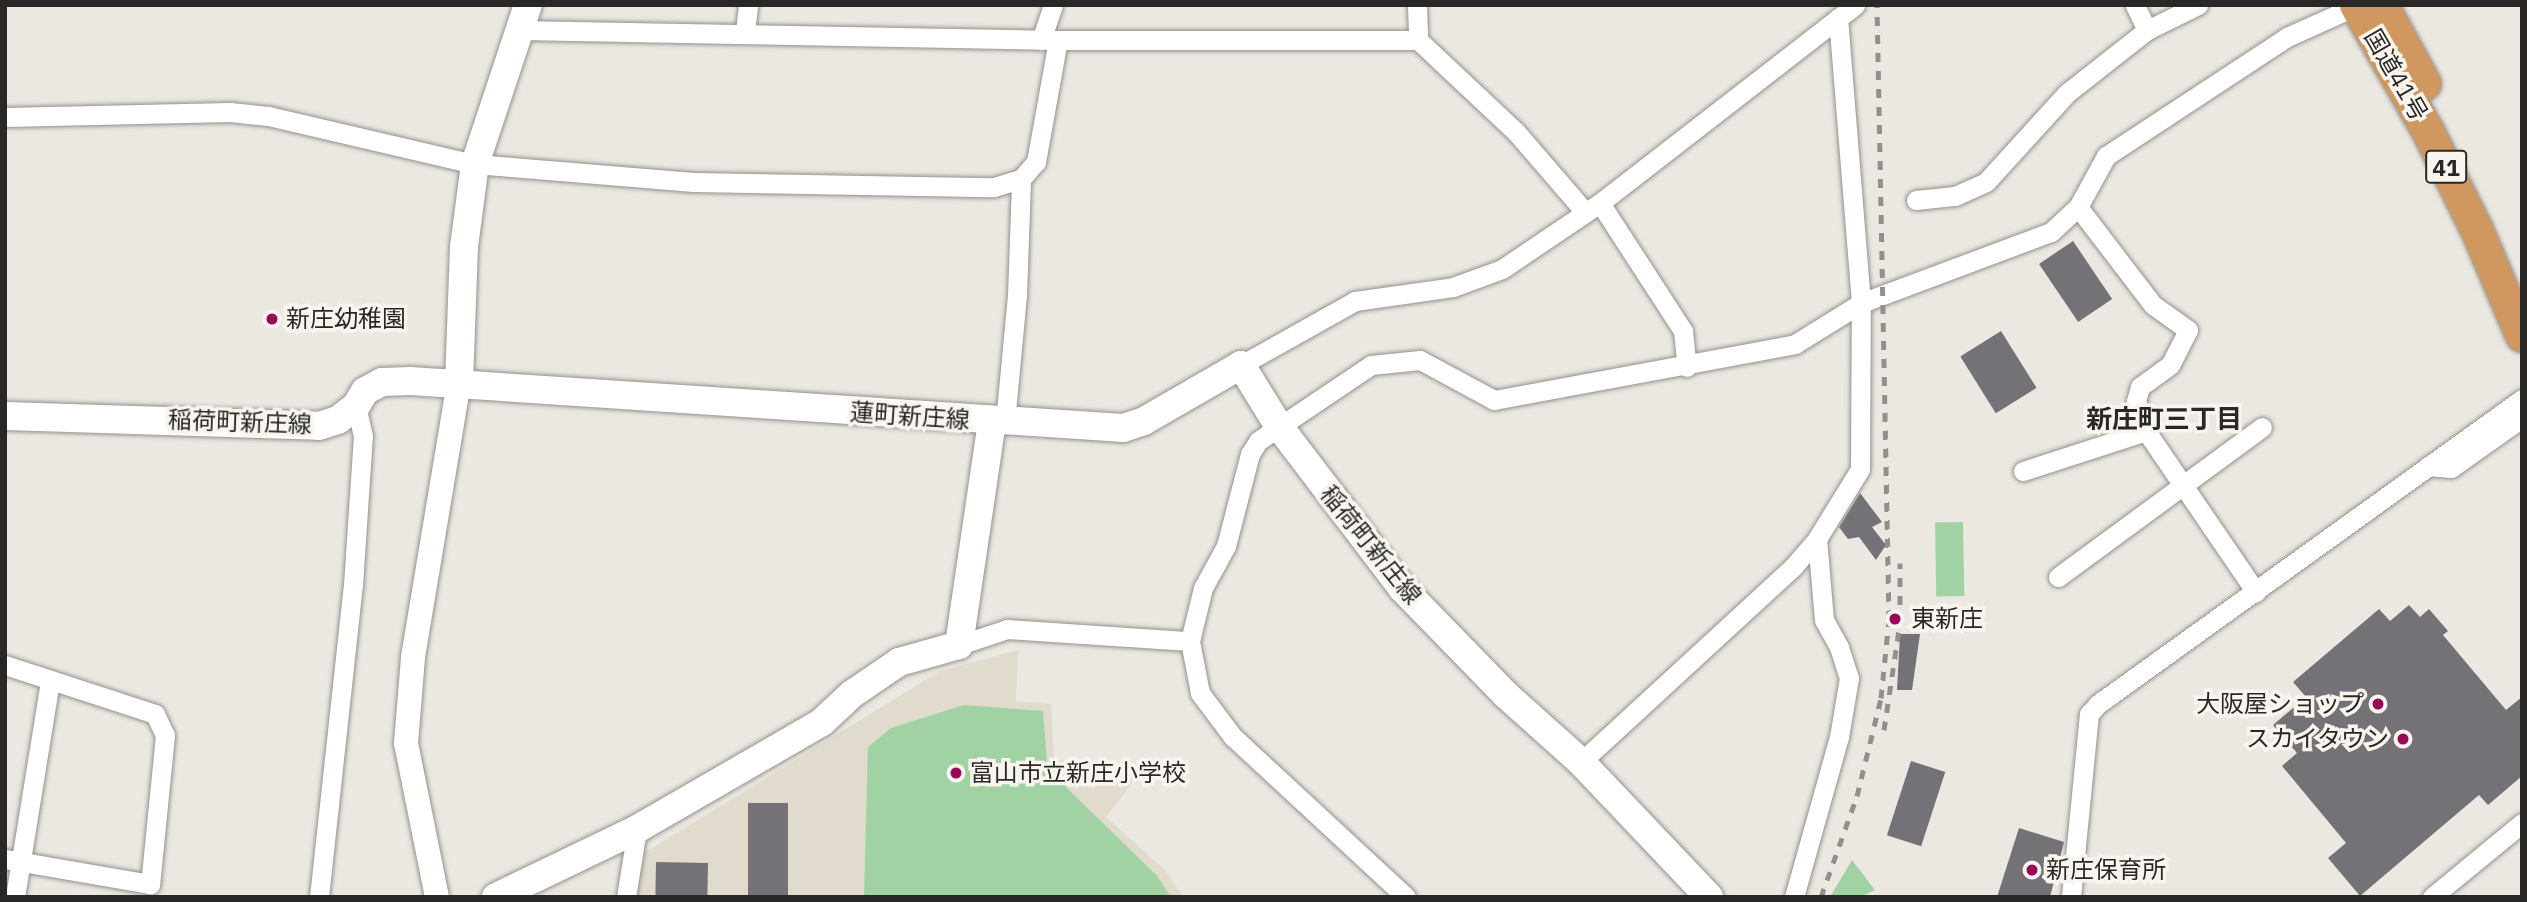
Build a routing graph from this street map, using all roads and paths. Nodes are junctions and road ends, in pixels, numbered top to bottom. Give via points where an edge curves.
1 (748, 5) edge
2 (1053, 5) edge
3 (1417, 5) edge
4 (1855, 5) edge
5 (2135, 5) edge
6 (2198, 5) edge
7 (2365, 6) edge
8 (523, 18) edge
9 (1838, 18) junction
10 (2147, 30) junction
11 (745, 32) junction
12 (1050, 40) junction
13 (1418, 40) junction
14 (5, 117) edge
15 (475, 164) junction
16 (1021, 179) junction
17 (1916, 200) dead end
18 (2078, 207) junction
19 (1592, 208) junction
20 (2522, 279) edge
21 (1861, 303) junction
22 (2522, 336) edge
23 (1241, 365) junction
24 (1686, 367) junction
25 (459, 383) junction
26 (2522, 399) edge
27 (356, 406) junction
28 (5, 415) edge
29 (2522, 418) edge
30 (998, 422) junction
31 (1278, 425) junction
32 (2262, 427) dead end
33 (2146, 431) junction
34 (2428, 466) junction
35 (2023, 471) dead end
36 (2182, 486) junction
37 (1817, 539) junction
38 (2058, 577) dead end
39 (2256, 592) junction
40 (1190, 641) junction
41 (959, 645) junction
42 (5, 665) edge
43 (50, 680) junction
44 (1581, 762) junction
45 (2522, 823) edge
46 (637, 829) junction
47 (14, 861) edge
48 (15, 897) edge
49 (318, 897) edge
50 (437, 897) edge
51 (496, 897) edge
52 (626, 897) edge
53 (1406, 897) edge
54 (1709, 897) edge
55 (1794, 897) edge
56 (2071, 897) edge
57 (2432, 897) edge

1 - 11 street
2 - 12 street
3 - 13 street
4 - 9 street
5 - 10 street
6 - 10 street
7 - 18 street via 2287,37 2106,156
7 - 20 highway, 国道41号 / 41 via 2497,220
7 - 22 highway, 国道41号 / 41 via 2447,169
8 - 11 street
8 - 15 main road
9 - 19 street
9 - 21 street
10 - 17 street via 2067,93 1986,182 1955,196
11 - 12 street
12 - 13 street
12 - 16 street via 1036,162
13 - 19 street
14 - 15 street via 230,112 268,116
15 - 16 street via 694,182 994,187
15 - 25 main road via 464,247
16 - 30 street via 1017,296
18 - 21 street via 2051,232
18 - 33 street via 2153,305 2188,330 2170,365 2140,387 2136,401
19 - 23 street via 1502,269 1453,287 1355,301
19 - 24 street via 1682,331
21 - 24 street via 1795,344
21 - 37 street via 1860,469
23 - 30 main road via 1144,421 1122,428
23 - 31 main road, 稲荷町新庄線
24 - 31 street via 1494,400 1420,360 1371,365
25 - 27 main road, 稲荷町新庄線 via 382,382 365,391
25 - 30 main road, 蓮町新庄線
25 - 50 street via 414,657 406,743
26 - 34 street
27 - 28 main road, 稲荷町新庄線 via 338,420 319,426
27 - 49 street via 363,436 353,585
29 - 34 street via 2451,468
30 - 41 main road, 蓮町新庄線
31 - 40 street via 1250,454 1226,546 1203,588
31 - 44 main road, 稲荷町新庄線 via 1402,588 1506,695
32 - 36 street
33 - 35 street
33 - 36 street
34 - 39 street
36 - 38 street
36 - 39 street
37 - 44 street via 1793,567
37 - 55 street via 1824,620 1849,678 1839,737
39 - 56 street via 2089,714
40 - 41 street via 1007,629
40 - 53 street via 1200,693 1233,737
41 - 46 main road via 899,662 852,694 822,722
42 - 43 street
43 - 47 street
43 - 47 street via 155,714 164,735 150,884
44 - 54 main road, 稲荷町新庄線
45 - 57 street
46 - 51 main road
46 - 52 street
47 - 48 street

